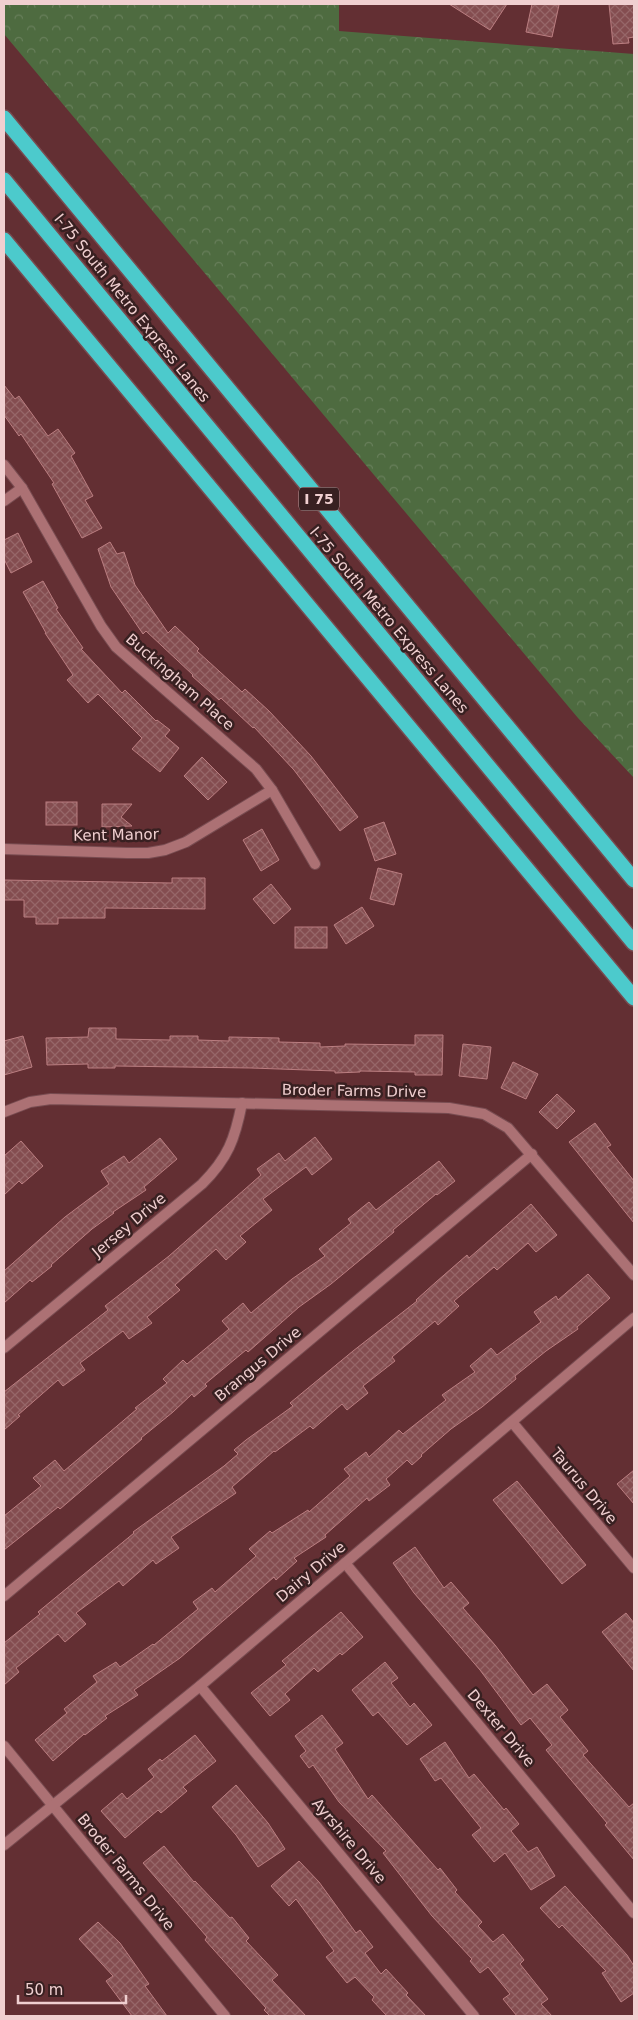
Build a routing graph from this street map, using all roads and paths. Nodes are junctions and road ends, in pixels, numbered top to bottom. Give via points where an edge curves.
1 (4, 118) edge
2 (4, 180) edge
3 (4, 240) edge
4 (4, 465) edge
5 (22, 488) junction
6 (4, 501) edge
7 (272, 790) junction
8 (4, 849) edge
9 (315, 864) dead end
10 (634, 880) edge
11 (634, 943) edge
12 (634, 998) edge
13 (242, 1103) junction
14 (4, 1112) edge
15 (532, 1154) junction
16 (634, 1275) edge
17 (634, 1318) edge
18 (4, 1348) edge
19 (512, 1422) junction
20 (632, 1561) edge
21 (345, 1563) junction
22 (4, 1596) edge
23 (200, 1686) junction
24 (4, 1746) edge
25 (52, 1805) junction
26 (4, 1845) edge
27 (634, 1913) edge
28 (226, 2016) edge
29 (474, 2016) edge

1 - 10 highway, I 75
2 - 11 highway, I-75 South Metro Express Lanes
3 - 12 highway
4 - 5 street, Buckingham Place
5 - 6 street
5 - 7 street, Buckingham Place via 116,647 238,752
7 - 8 street, Kent Manor via 186,842 165,850 127,853
7 - 9 street, Buckingham Place
13 - 14 street, Broder Farms Drive via 51,1099 30,1102
13 - 15 street, Broder Farms Drive via 448,1108 484,1114 508,1128
13 - 18 street, Jersey Drive via 237,1132 216,1170
15 - 16 street, Broder Farms Drive
15 - 22 street, Brangus Drive
17 - 19 street, Dairy Drive
19 - 20 street, Taurus Drive
19 - 21 street, Dairy Drive
21 - 23 street, Dairy Drive
21 - 27 street, Dexter Drive
23 - 25 street, Dairy Drive
23 - 29 street, Ayrshire Drive
24 - 25 street, Broder Farms Drive
25 - 26 street, Dairy Drive
25 - 28 street, Broder Farms Drive

